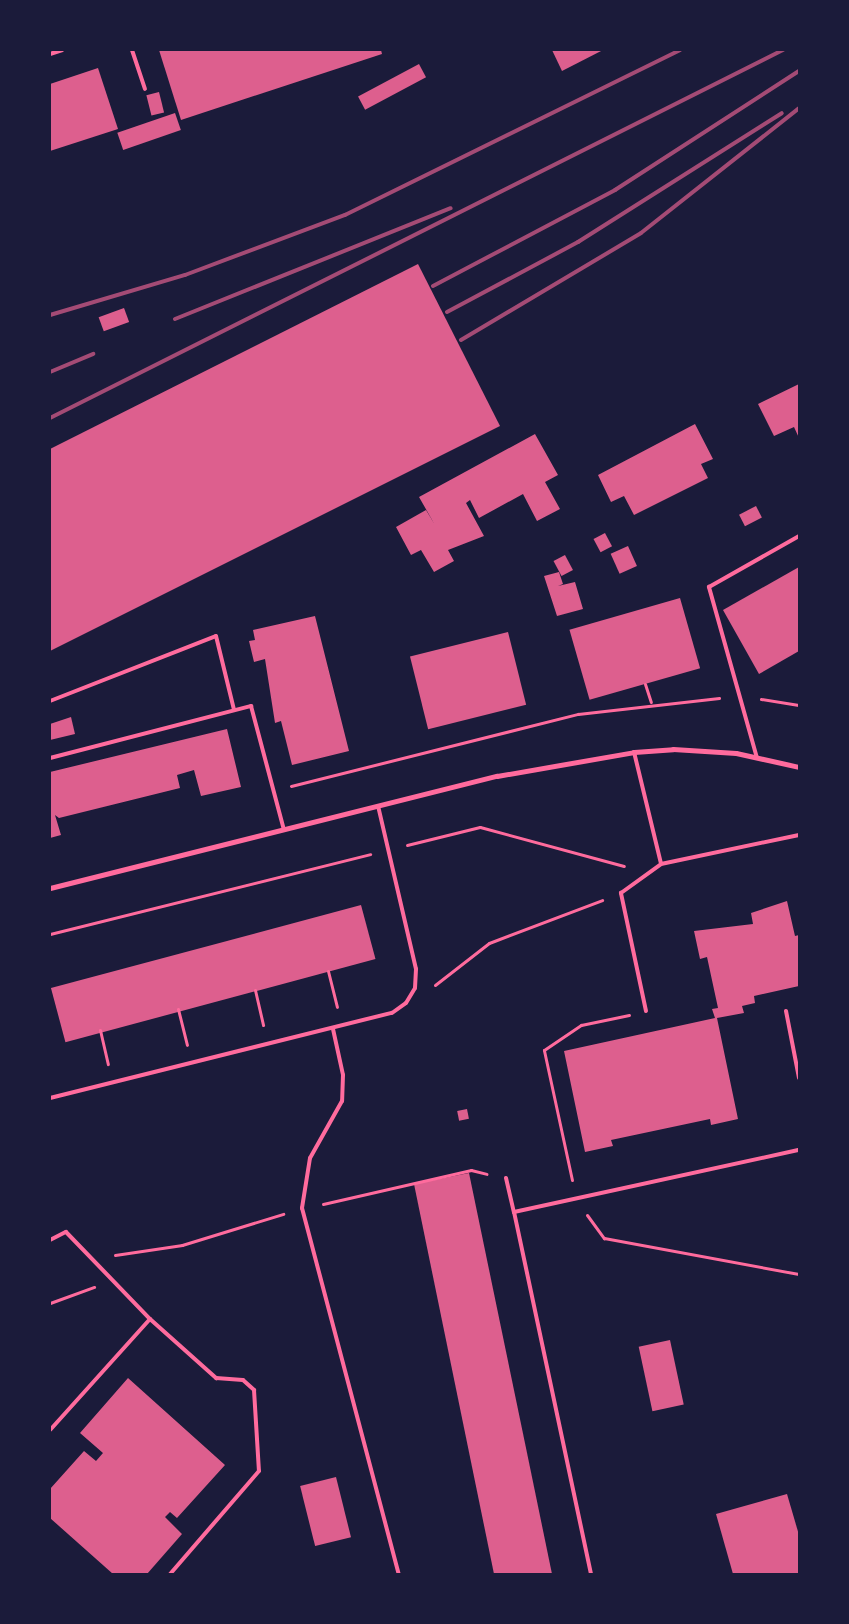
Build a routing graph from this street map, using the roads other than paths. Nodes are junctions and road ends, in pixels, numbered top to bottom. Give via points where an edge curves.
1 (62, 50) edge
2 (132, 50) edge
3 (50, 54) edge
4 (145, 89) dead end
5 (799, 536) edge
6 (50, 701) edge
7 (234, 710) junction
8 (634, 752) junction
9 (50, 758) edge
10 (757, 758) junction
11 (799, 767) edge
12 (378, 806) junction
13 (284, 830) junction
14 (799, 835) edge
15 (661, 864) junction
16 (50, 888) edge
17 (646, 1011) road end
18 (786, 1011) dead end
19 (334, 1029) junction
20 (799, 1078) edge
21 (50, 1098) edge
22 (799, 1150) edge
23 (506, 1178) road end
24 (514, 1212) junction
25 (50, 1240) edge
26 (150, 1319) junction
27 (50, 1430) edge
28 (170, 1574) edge
29 (398, 1574) edge
30 (591, 1574) edge

1 - 3 lane
2 - 4 lane
5 - 10 lane via 709,587
6 - 7 lane via 216,636
7 - 9 lane
7 - 13 lane via 251,706
8 - 10 street via 673,749
8 - 12 street via 497,776
8 - 15 lane
10 - 11 street
12 - 13 street
12 - 19 lane via 416,970 409,998 392,1013
13 - 16 street
14 - 15 lane
15 - 17 lane via 621,893
18 - 20 lane
19 - 21 lane
19 - 29 lane via 343,1075 342,1102 310,1158 302,1208
22 - 24 lane
23 - 24 lane
24 - 30 lane
25 - 26 lane via 66,1232 108,1281
26 - 27 lane
26 - 28 lane via 216,1378 243,1380 254,1390 259,1471

